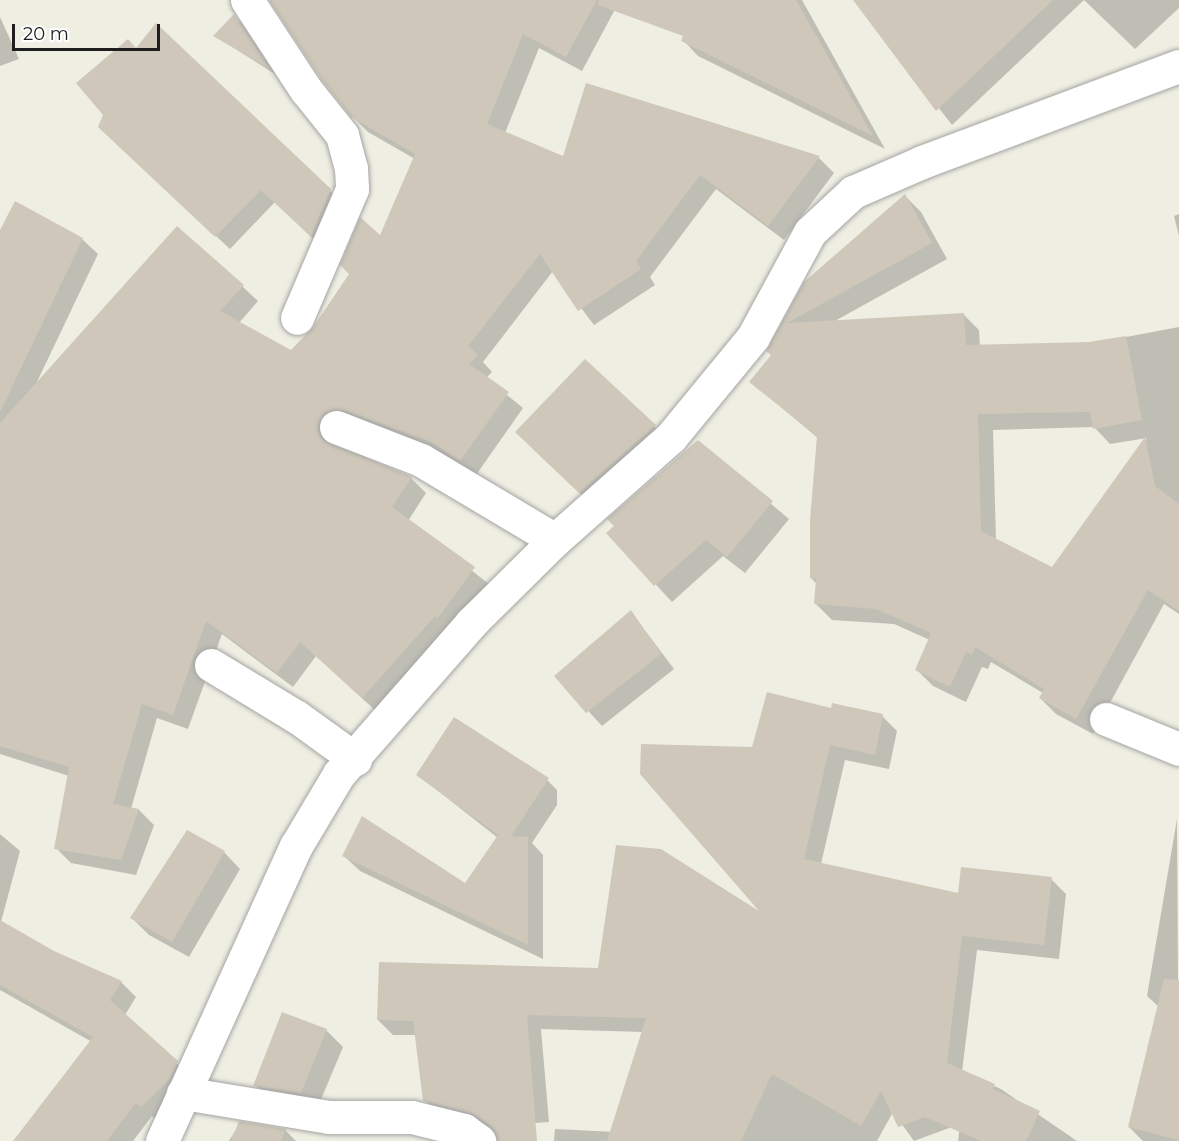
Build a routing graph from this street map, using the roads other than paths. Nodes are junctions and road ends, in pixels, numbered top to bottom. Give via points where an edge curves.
1 (247, 0) edge
2 (1179, 66) edge
3 (297, 318) dead end
4 (336, 427) dead end
5 (555, 540) junction
6 (211, 665) dead end
7 (1106, 719) dead end
8 (1179, 749) edge
9 (355, 759) junction
10 (183, 1093) junction
11 (162, 1141) edge
12 (479, 1141) edge

1 - 3 street via 306,90 342,135 351,168 352,189
2 - 5 street via 922,162 853,192 810,232 753,337 671,437
4 - 5 street via 421,460
5 - 9 street via 471,623
6 - 9 street
7 - 8 street
9 - 10 street via 339,774 296,846
10 - 11 street
10 - 12 street via 329,1117 412,1117 464,1131

